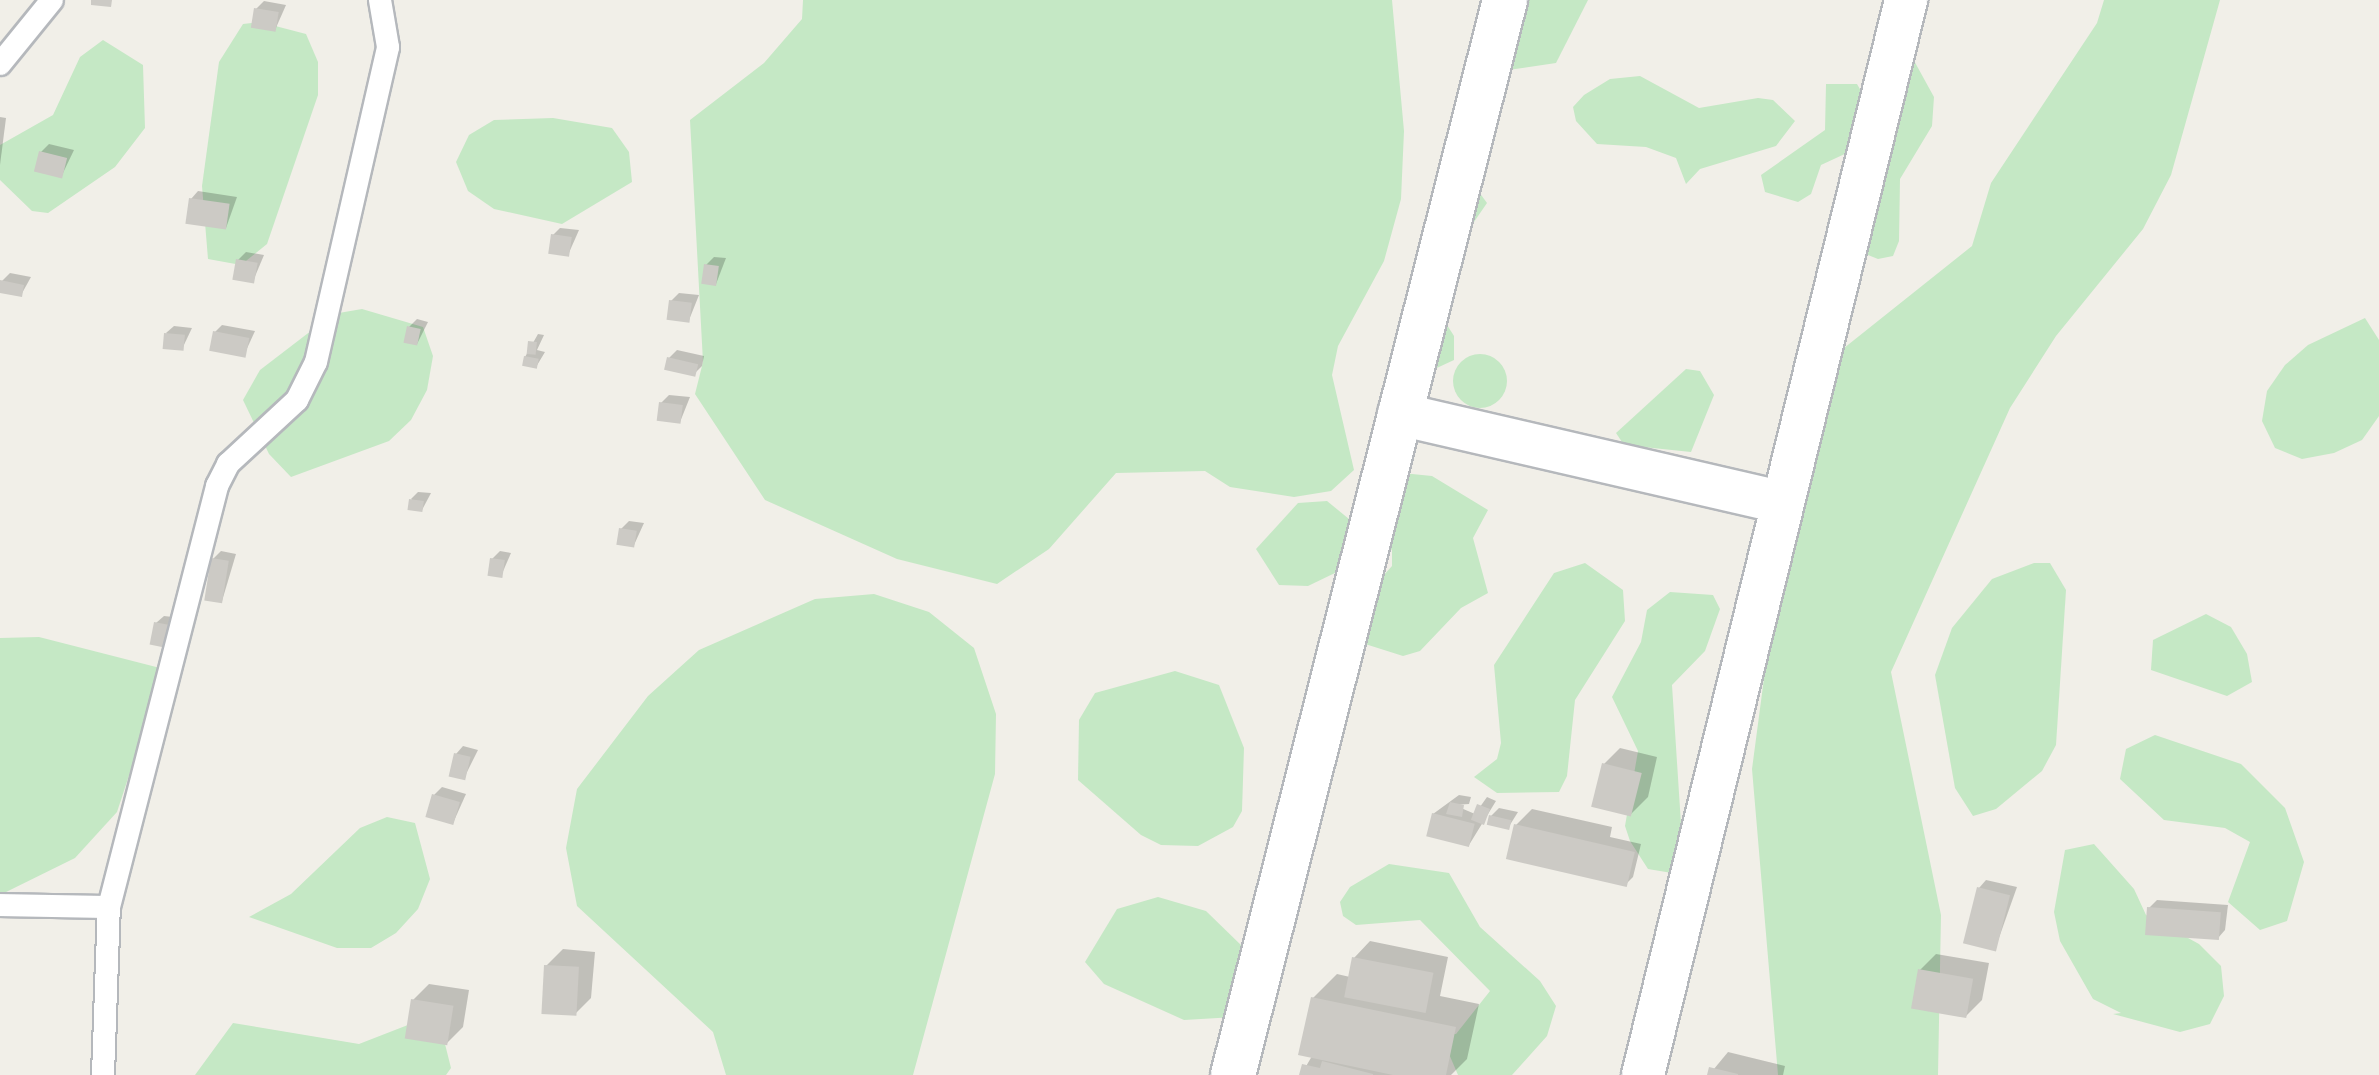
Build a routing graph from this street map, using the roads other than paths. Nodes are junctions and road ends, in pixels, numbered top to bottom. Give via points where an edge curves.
1 (52, 0) edge
2 (380, 0) edge
3 (1505, 0) edge
4 (1906, 0) edge
5 (0, 64) edge
6 (1399, 414) junction
7 (1781, 502) junction
8 (0, 905) edge
9 (109, 907) junction
10 (103, 1075) edge
11 (1233, 1075) edge
12 (1643, 1075) edge

1 - 5 lane
2 - 9 lane via 388,47 316,362 297,400 228,464 217,486
3 - 6 street
4 - 7 street
6 - 7 street
6 - 11 street
7 - 12 street
8 - 9 lane
9 - 10 lane

